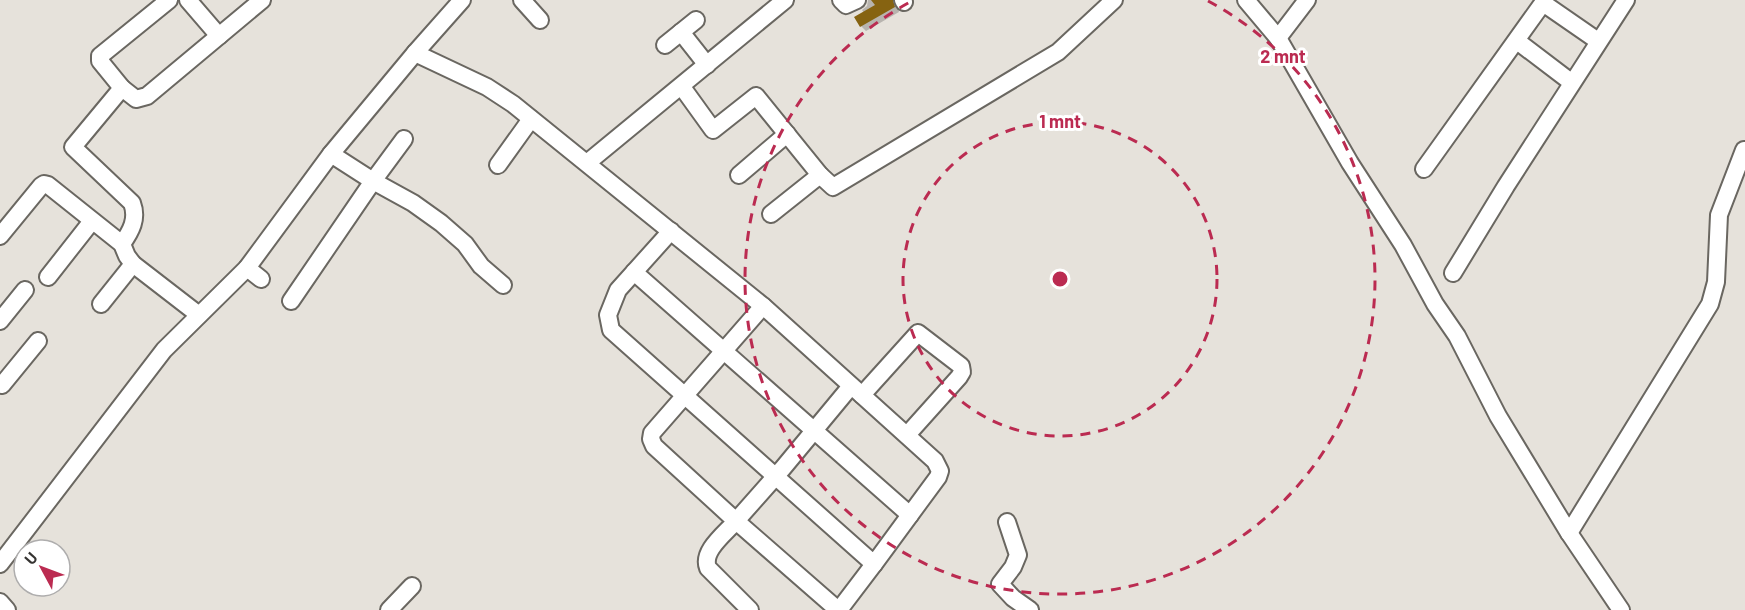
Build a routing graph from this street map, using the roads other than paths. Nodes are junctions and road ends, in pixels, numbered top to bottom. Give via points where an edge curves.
1 (169, 0) edge
2 (188, 0) edge
3 (261, 0) edge
4 (462, 0) edge
5 (522, 0) edge
6 (785, 0) edge
7 (841, 0) edge
8 (857, 0) edge
9 (1114, 0) edge
10 (1246, 0) edge
11 (1307, 0) edge
12 (1626, 0) edge
13 (1544, 2) edge
14 (540, 20) dead end
15 (696, 20) dead end
16 (681, 32) junction
17 (219, 36) junction
18 (1278, 38) junction
19 (1517, 41) junction
20 (1598, 41) junction
21 (665, 45) dead end
22 (415, 53) junction
23 (707, 65) junction
24 (1571, 82) junction
25 (682, 87) junction
26 (122, 88) junction
27 (531, 119) junction
28 (787, 134) junction
29 (404, 139) dead end
30 (1744, 150) edge
31 (331, 154) junction
32 (587, 163) junction
33 (498, 165) dead end
34 (1424, 169) dead end
35 (739, 175) dead end
36 (820, 175) junction
37 (373, 181) junction
38 (771, 214) dead end
39 (92, 221) junction
40 (671, 231) junction
41 (0, 236) edge
42 (122, 244) junction
43 (133, 264) junction
44 (247, 267) junction
45 (634, 272) junction
46 (1454, 273) dead end
47 (48, 277) dead end
48 (261, 279) dead end
49 (503, 285) dead end
50 (25, 290) dead end
51 (291, 301) dead end
52 (100, 304) dead end
53 (763, 306) junction
54 (199, 315) junction
55 (0, 321) edge
56 (38, 341) dead end
57 (724, 350) junction
58 (4, 387) edge
59 (857, 391) junction
60 (685, 396) junction
61 (815, 432) junction
62 (907, 435) junction
63 (776, 477) junction
64 (910, 515) junction
65 (736, 521) junction
66 (1007, 522) dead end
67 (1569, 533) junction
68 (0, 564) edge
69 (874, 564) junction
70 (412, 586) dead end
71 (0, 602) edge
72 (7, 610) edge
73 (389, 610) edge
74 (750, 610) edge
75 (839, 610) edge
76 (1030, 610) edge
77 (1621, 610) edge

1 - 26 street via 100,56
2 - 17 street
3 - 17 street
4 - 22 street
5 - 14 street
6 - 23 street
7 - 8 street via 846,5
9 - 36 street via 1058,52 833,188
10 - 18 street
11 - 18 street
12 - 20 street
13 - 19 street
13 - 20 street
15 - 16 street
16 - 21 street
16 - 23 street
17 - 26 street via 147,96 136,99
18 - 67 street via 1457,336 1498,416
19 - 24 street
19 - 34 street
20 - 24 street
22 - 27 street via 487,87
22 - 31 street
23 - 25 street
24 - 46 street
25 - 28 street via 713,130 756,96
25 - 32 street
26 - 42 street via 74,147 132,204 133,226
27 - 32 street
27 - 33 street
28 - 35 street
28 - 36 street
29 - 37 street
30 - 67 street via 1719,215 1716,282 1710,304
31 - 37 street
31 - 44 street
32 - 40 street
36 - 38 street
37 - 49 street via 413,202 441,223
37 - 51 street
39 - 41 street via 44,184
39 - 42 street
39 - 47 street
40 - 45 street
40 - 53 street
42 - 43 street
43 - 52 street
43 - 54 street
44 - 48 street
44 - 54 street
45 - 57 street
45 - 60 street via 612,302 608,315 611,330
50 - 55 street
53 - 57 street
53 - 59 street
54 - 68 street via 164,350
56 - 58 street
57 - 60 street
57 - 61 street
59 - 61 street
59 - 62 street
59 - 62 street via 918,333 961,366 959,377
60 - 63 street
60 - 65 street via 651,439
61 - 63 street
61 - 64 street
62 - 64 street via 935,461 940,471
63 - 65 street
63 - 69 street
64 - 69 street
65 - 74 street via 708,553 706,564
65 - 75 street
66 - 76 street via 1018,555 1000,584
67 - 77 street
69 - 75 street
70 - 73 street
71 - 72 street

